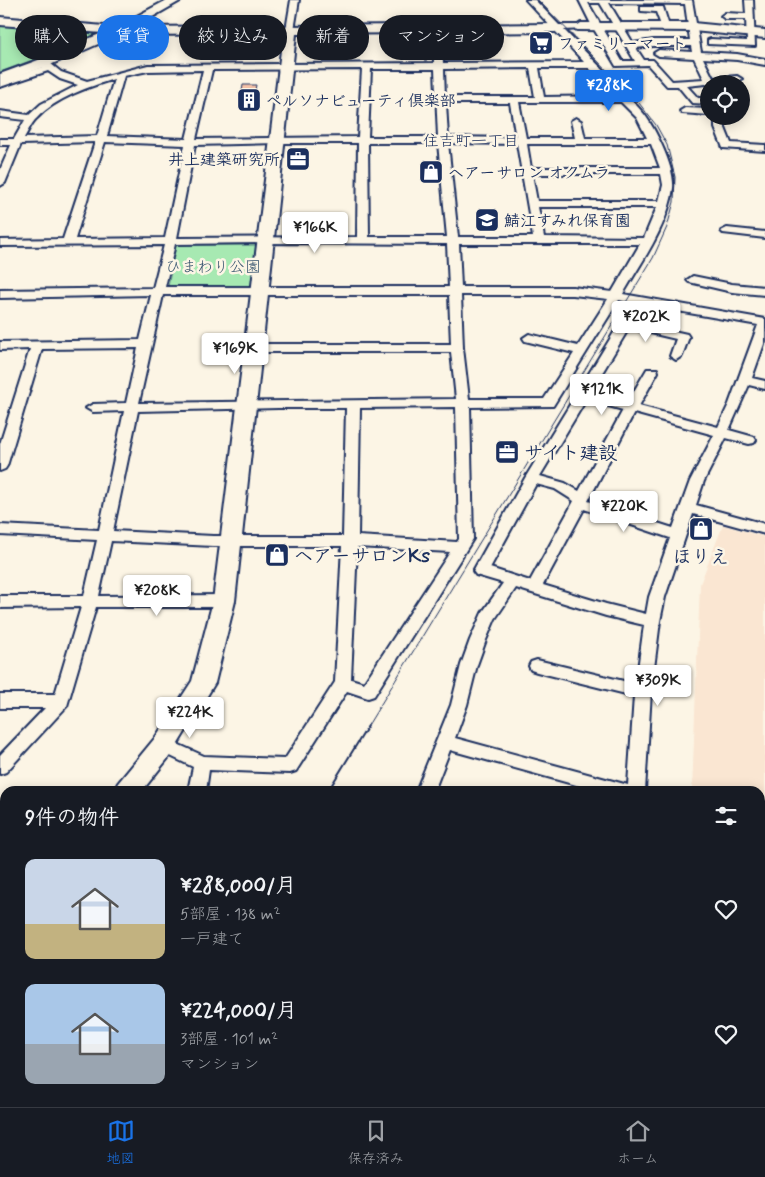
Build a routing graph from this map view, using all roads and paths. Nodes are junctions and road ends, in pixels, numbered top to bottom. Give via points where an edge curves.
1 (176, 0) edge
2 (296, 0) edge
3 (530, 0) edge
4 (583, 0) edge
5 (604, 0) edge
6 (641, 0) edge
7 (749, 0) edge
8 (689, 4) edge
9 (660, 9) junction
10 (148, 15) edge
11 (725, 16) dead end
12 (750, 17) junction
13 (0, 21) edge
14 (618, 25) junction
15 (596, 26) junction
16 (665, 26) junction
17 (581, 27) joint
18 (693, 27) junction
19 (97, 28) edge
20 (504, 28) edge
21 (555, 28) junction
22 (379, 29) edge
23 (169, 30) edge
24 (290, 30) junction
25 (751, 32) junction
26 (765, 34) edge
27 (97, 41) edge
28 (711, 42) dead end
29 (696, 43) junction
30 (631, 46) junction
31 (659, 53) dead end
32 (697, 54) junction
33 (439, 60) edge
34 (765, 62) edge
35 (641, 63) junction
36 (46, 65) junction
37 (439, 65) junction
38 (514, 65) junction
39 (534, 65) junction
40 (592, 65) junction
41 (286, 66) junction
42 (367, 66) junction
43 (208, 67) junction
44 (120, 74) junction
45 (516, 75) dead end
46 (707, 75) edge
47 (0, 78) edge
48 (700, 82) edge
49 (680, 83) junction
50 (0, 84) edge
51 (87, 84) junction
52 (540, 99) junction
53 (626, 99) junction
54 (442, 100) junction
55 (514, 100) junction
56 (700, 101) edge
57 (685, 111) dead end
58 (700, 112) edge
59 (0, 114) edge
60 (31, 118) junction
61 (576, 121) dead end
62 (720, 125) edge
63 (559, 129) dead end
64 (101, 139) junction
65 (278, 140) junction
66 (363, 140) junction
67 (444, 140) junction
68 (561, 140) junction
69 (580, 140) junction
70 (521, 141) junction
71 (654, 141) junction
72 (0, 142) edge
73 (17, 142) junction
74 (191, 142) junction
75 (765, 148) edge
76 (526, 170) junction
77 (666, 171) junction
78 (0, 183) edge
79 (532, 204) junction
80 (662, 204) junction
81 (727, 231) dead end
82 (765, 235) edge
83 (268, 240) junction
84 (453, 241) junction
85 (539, 241) junction
86 (648, 241) junction
87 (68, 242) junction
88 (170, 242) junction
89 (362, 242) junction
90 (0, 243) edge
91 (694, 280) dead end
92 (765, 291) edge
93 (157, 292) junction
94 (261, 292) junction
95 (455, 292) junction
96 (0, 294) edge
97 (616, 296) junction
98 (640, 300) junction
99 (765, 323) edge
100 (626, 324) junction
101 (529, 338) dead end
102 (145, 344) junction
103 (0, 346) edge
104 (37, 346) junction
105 (254, 348) junction
106 (457, 348) junction
107 (582, 351) junction
108 (676, 356) dead end
109 (652, 372) dead end
110 (745, 380) junction
111 (765, 385) edge
112 (582, 395) junction
113 (463, 404) junction
114 (352, 405) junction
115 (248, 406) junction
116 (92, 408) dead end
117 (133, 408) junction
118 (631, 410) junction
119 (721, 431) junction
120 (749, 440) dead end
121 (0, 466) edge
122 (532, 478) junction
123 (581, 501) junction
124 (687, 507) junction
125 (765, 529) edge
126 (0, 530) edge
127 (678, 535) junction
128 (105, 536) junction
129 (232, 541) junction
130 (350, 541) junction
131 (461, 547) junction
132 (512, 582) junction
133 (532, 588) junction
134 (224, 601) junction
135 (0, 602) edge
136 (90, 602) junction
137 (652, 621) junction
138 (537, 666) dead end
139 (343, 682) junction
140 (643, 692) junction
141 (0, 701) edge
142 (61, 701) junction
143 (445, 742) junction
144 (164, 745) junction
145 (202, 762) junction
146 (0, 767) edge
147 (132, 786) edge
148 (198, 786) edge
149 (427, 786) edge
150 (606, 786) edge
151 (636, 786) edge

1 - 10 street
2 - 24 street
3 - 21 street
4 - 5 street
4 - 15 street
5 - 6 street
5 - 14 street
6 - 8 street
6 - 9 street via 643,9
7 - 12 street
8 - 9 street
8 - 18 street
9 - 16 street
11 - 12 street
12 - 25 street
13 - 19 street
14 - 15 street
14 - 16 street
14 - 30 street
15 - 17 street
15 - 35 street via 619,64
16 - 18 street
17 - 21 street
18 - 25 street
18 - 29 street
20 - 21 street
21 - 40 street
22 - 24 street
23 - 24 street
24 - 41 street
25 - 26 street
25 - 28 street via 751,45
27 - 36 street
29 - 30 street
29 - 32 street
30 - 35 street
31 - 32 street
32 - 34 street
32 - 46 street
33 - 37 street
35 - 49 street via 650,62 670,84
36 - 47 street
36 - 50 street
36 - 51 street via 68,78
37 - 38 street
37 - 42 street
37 - 54 street
38 - 39 street
38 - 45 street
39 - 40 street
39 - 52 street
40 - 53 street
41 - 42 street
41 - 43 street
41 - 65 street
42 - 66 street
43 - 44 street via 148,68
43 - 74 street
44 - 51 street
44 - 64 street
48 - 49 street
49 - 56 street via 695,101
51 - 60 street via 44,106
52 - 53 street
52 - 55 street
53 - 71 street
54 - 55 street
54 - 67 street
55 - 70 street
57 - 58 street
59 - 60 street
60 - 73 street
61 - 69 street
62 - 75 street via 727,146
63 - 68 street
64 - 73 street
64 - 74 street
64 - 87 street
65 - 66 street
65 - 74 street
65 - 83 street
66 - 67 street
66 - 89 street
67 - 70 street
67 - 84 street
68 - 69 street
68 - 70 street
69 - 71 street
70 - 76 street
71 - 77 street
72 - 73 street
73 - 78 street
74 - 88 street
76 - 77 street
76 - 79 street
77 - 80 street via 666,196
79 - 80 street
79 - 85 street
80 - 86 street
81 - 82 street
83 - 88 street
83 - 89 street
83 - 94 street
84 - 85 street
84 - 89 street
84 - 95 street
85 - 86 street
86 - 97 street
87 - 88 street
87 - 90 street
88 - 93 street
91 - 92 street
93 - 94 street
93 - 96 street
93 - 102 street
94 - 95 street
94 - 105 street
95 - 97 street via 573,291
95 - 106 street
97 - 98 street
97 - 107 street
98 - 99 street
98 - 100 street
99 - 110 street
100 - 108 street via 683,337
100 - 112 street
101 - 107 street
102 - 104 street
102 - 117 street
103 - 104 street
104 - 121 street
105 - 106 street
105 - 115 street
106 - 113 street
107 - 113 street via 548,403
109 - 118 street
110 - 111 street
110 - 119 street
112 - 118 street
112 - 122 street
113 - 114 street
113 - 131 street via 466,539
114 - 115 street
114 - 130 street
115 - 117 street
115 - 129 street
116 - 117 street
117 - 128 street
118 - 119 street
118 - 123 street
119 - 120 street
119 - 124 street
122 - 123 street via 560,486
122 - 132 street via 481,571
123 - 127 street
123 - 133 street
124 - 125 street
124 - 127 street
126 - 128 street
127 - 137 street
128 - 129 street
128 - 136 street
129 - 130 street
129 - 134 street
130 - 131 street
130 - 139 street
131 - 139 street via 368,691
132 - 133 street
132 - 143 street via 488,617 478,640
133 - 137 street
134 - 136 street
134 - 144 street via 203,683
135 - 136 street
136 - 142 street
137 - 140 street
138 - 140 street
139 - 145 street via 290,766
140 - 151 street
141 - 142 street
142 - 146 street
143 - 149 street
143 - 150 street
144 - 145 street
144 - 147 street
145 - 148 street

